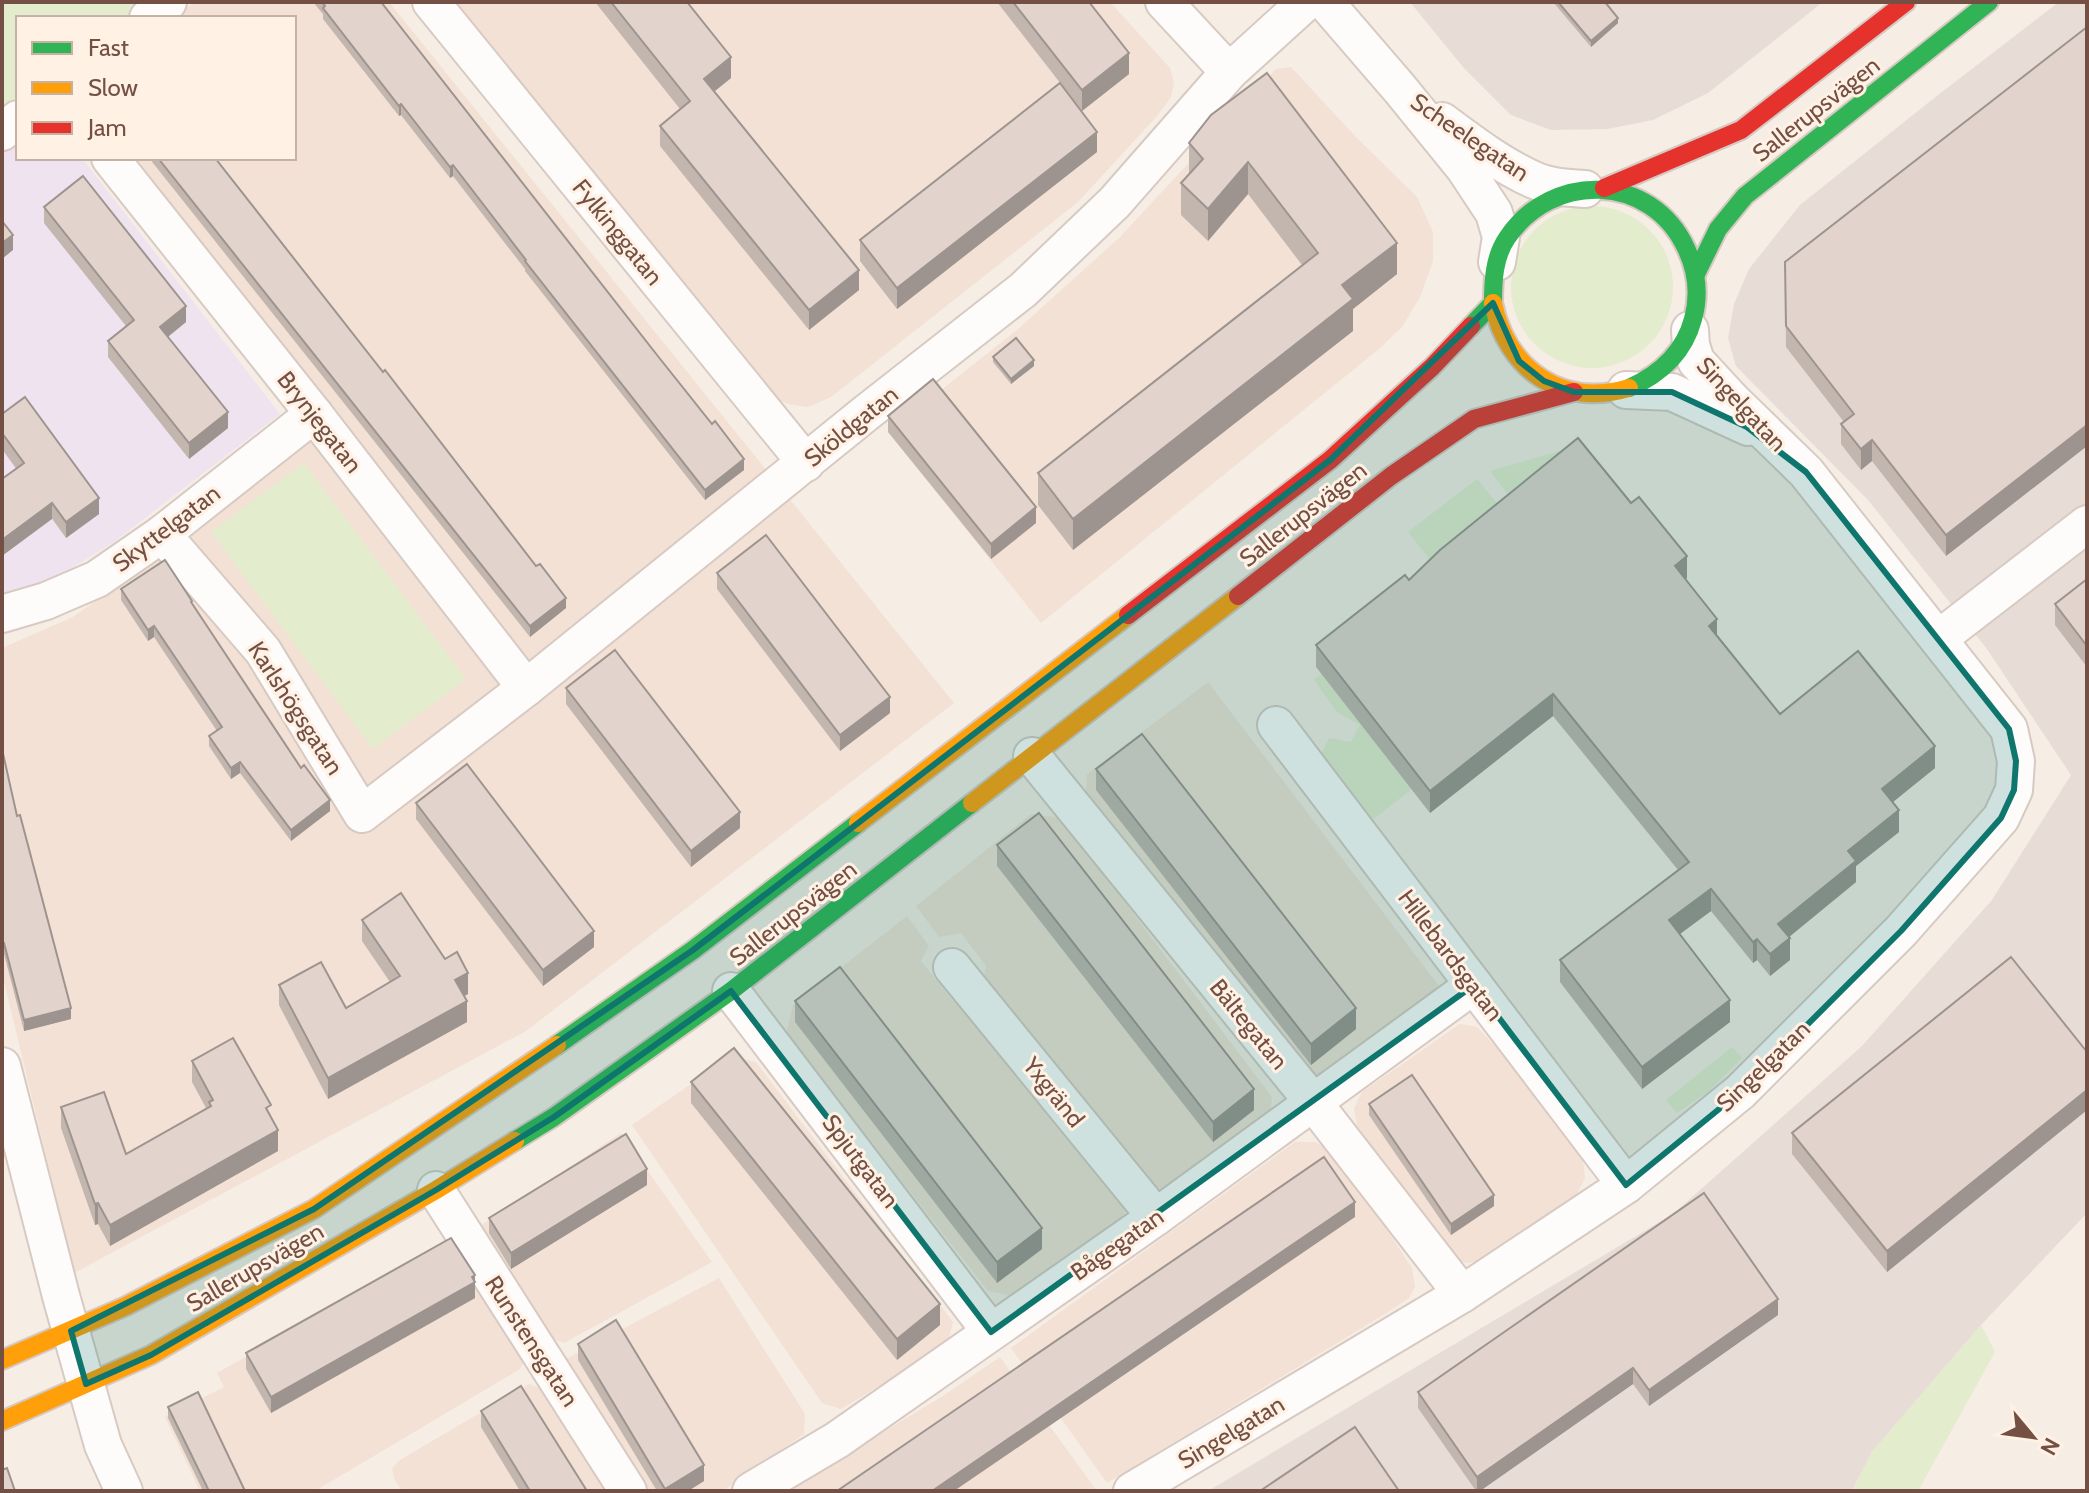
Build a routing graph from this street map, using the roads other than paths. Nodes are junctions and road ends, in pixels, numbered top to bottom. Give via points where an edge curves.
1 (168, 2) edge
2 (431, 2) edge
3 (1164, 2) edge
4 (1306, 2) edge
5 (1325, 2) edge
6 (1906, 2) edge
7 (1989, 2) edge
8 (150, 16) edge
9 (1229, 72) junction
10 (1400, 89) junction
11 (112, 160) edge
12 (1596, 188) junction
13 (1497, 262) junction
14 (1696, 274) junction
15 (1493, 303) junction
16 (1690, 330) junction
17 (1626, 390) junction
18 (1574, 392) junction
19 (314, 414) junction
20 (806, 463) junction
21 (1806, 472) junction
22 (2087, 524) edge
23 (162, 534) junction
24 (2, 614) edge
25 (1938, 639) junction
26 (526, 688) junction
27 (1276, 725) dead end
28 (1032, 756) junction
29 (362, 814) joint
30 (952, 967) dead end
31 (1474, 985) junction
32 (731, 991) junction
33 (3, 1075) edge
34 (1313, 1102) junction
35 (1626, 1185) junction
36 (436, 1190) junction
37 (1156, 1217) junction
38 (1462, 1294) junction
39 (71, 1331) junction
40 (991, 1332) junction
41 (2, 1360) edge
42 (86, 1384) junction
43 (2, 1421) edge
44 (124, 1491) edge
45 (628, 1491) edge
46 (751, 1491) edge
47 (1132, 1491) edge

1 - 8 street
2 - 20 street, Fylkinggatan
3 - 9 street
4 - 9 street, Sköldgatan
5 - 10 street, Scheelegatan
6 - 12 main road, Sallerupsvägen via 1741,130
7 - 14 main road, Sallerupsvägen via 1745,196 1718,229
9 - 20 street, Sköldgatan via 1114,203 1023,290
10 - 12 street, Scheelegatan via 1479,148 1535,181
10 - 13 street, Scheelegatan via 1494,213 1501,237
11 - 19 street, Brynjegatan
12 - 13 main road, Sallerupsvägen via 1564,193 1541,204 1521,219
12 - 14 main road, Sallerupsvägen via 1631,194 1654,207 1689,248
13 - 15 main road, Sallerupsvägen
14 - 16 main road, Sallerupsvägen via 1698,302
15 - 18 main road, Sallerupsvägen via 1501,334 1519,361 1544,381
15 - 39 main road, Sallerupsvägen via 1330,460 693,950 314,1209
16 - 17 main road, Sallerupsvägen via 1675,356
16 - 21 street, Singelgatan via 1696,361
17 - 18 main road, Sallerupsvägen
17 - 21 street, Singelgatan via 1672,392 1719,413 1747,427
18 - 28 main road, Sallerupsvägen via 1474,419 1391,476
19 - 23 street, Skyttelgatan
19 - 26 street, Brynjegatan
20 - 26 street, Sköldgatan
21 - 25 street, Singelgatan
22 - 25 street
23 - 24 street, Skyttelgatan via 97,579
23 - 29 street, Karlshögsgatan via 263,651
25 - 35 street, Singelgatan via 2009,729 2016,761 2014,790 2001,818 1901,931 1740,1092
26 - 29 street, Sköldgatan
27 - 31 street, Hillebardsgatan
28 - 32 main road, Sallerupsvägen
28 - 34 street, Bältegatan
30 - 37 street, Yxgränd
31 - 34 street, Bågegatan
31 - 35 street, Hillebardsgatan
32 - 36 main road, Sallerupsvägen via 554,1117
32 - 40 street, Spjutgatan
33 - 39 street
34 - 37 street, Bågegatan
34 - 38 street, Bältegatan
35 - 38 street, Singelgatan
36 - 42 main road, Sallerupsvägen via 151,1355
36 - 45 street, Runstensgatan
37 - 40 street, Bågegatan
38 - 47 street, Singelgatan
39 - 41 main road, Sallerupsvägen
39 - 42 street
40 - 46 street, Bågegatan via 837,1440
42 - 43 main road, Sallerupsvägen
42 - 44 street via 103,1445

